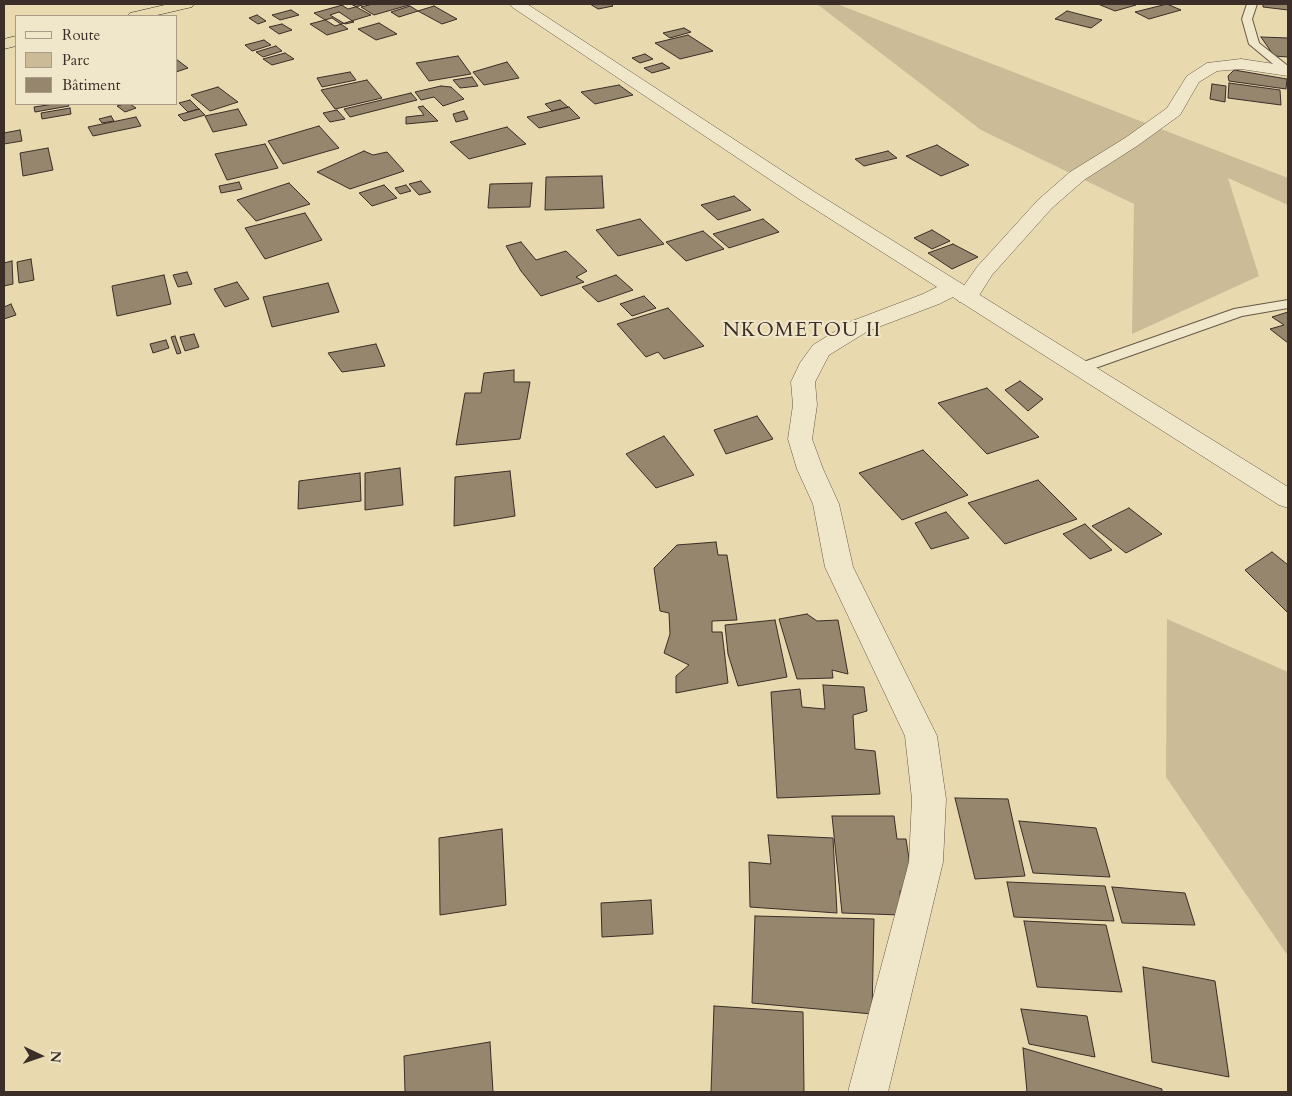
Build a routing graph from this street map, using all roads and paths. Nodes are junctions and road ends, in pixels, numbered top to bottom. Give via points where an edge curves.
1 (187, 4) edge
2 (517, 4) edge
3 (1252, 4) edge
4 (139, 15) edge
5 (1288, 71) edge
6 (960, 292) junction
7 (1288, 304) edge
8 (1080, 368) junction
9 (1288, 499) edge
10 (868, 1092) edge

1 - 4 highway
2 - 6 street via 806,195
3 - 5 lane via 1247,19 1254,44
5 - 6 street via 1241,64 1213,66 1193,79 1174,111 1077,176 1045,204 984,271
6 - 8 street
6 - 10 street via 931,299 860,326 821,350 803,382 805,405 800,439 826,504 839,567 922,736 929,800 926,862
7 - 8 lane via 1239,312
8 - 9 street

